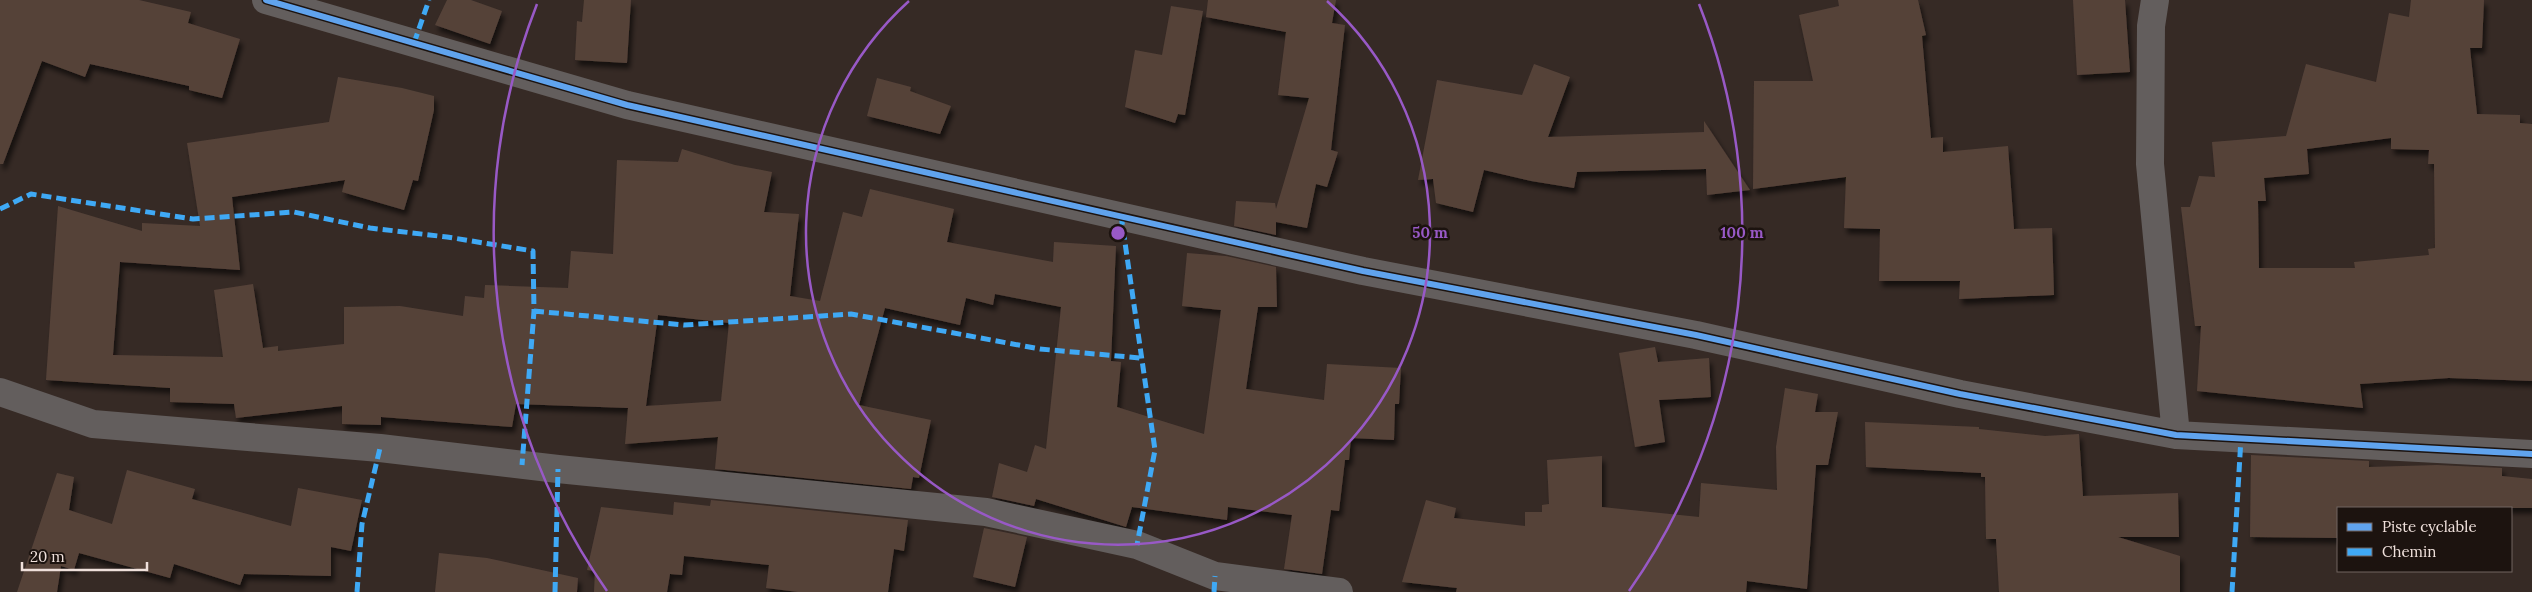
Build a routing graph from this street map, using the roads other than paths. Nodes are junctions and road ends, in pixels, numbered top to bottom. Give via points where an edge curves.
1 (266, 0) edge
2 (2155, 0) edge
3 (0, 392) edge
4 (2176, 435) junction
5 (2532, 454) edge
6 (1340, 592) edge

1 - 4 street via 637,107 1363,271 1696,335 1960,394
2 - 4 street via 2151,26 2150,164
3 - 6 street via 93,424 380,448 986,512 1137,544 1215,576
4 - 5 street

